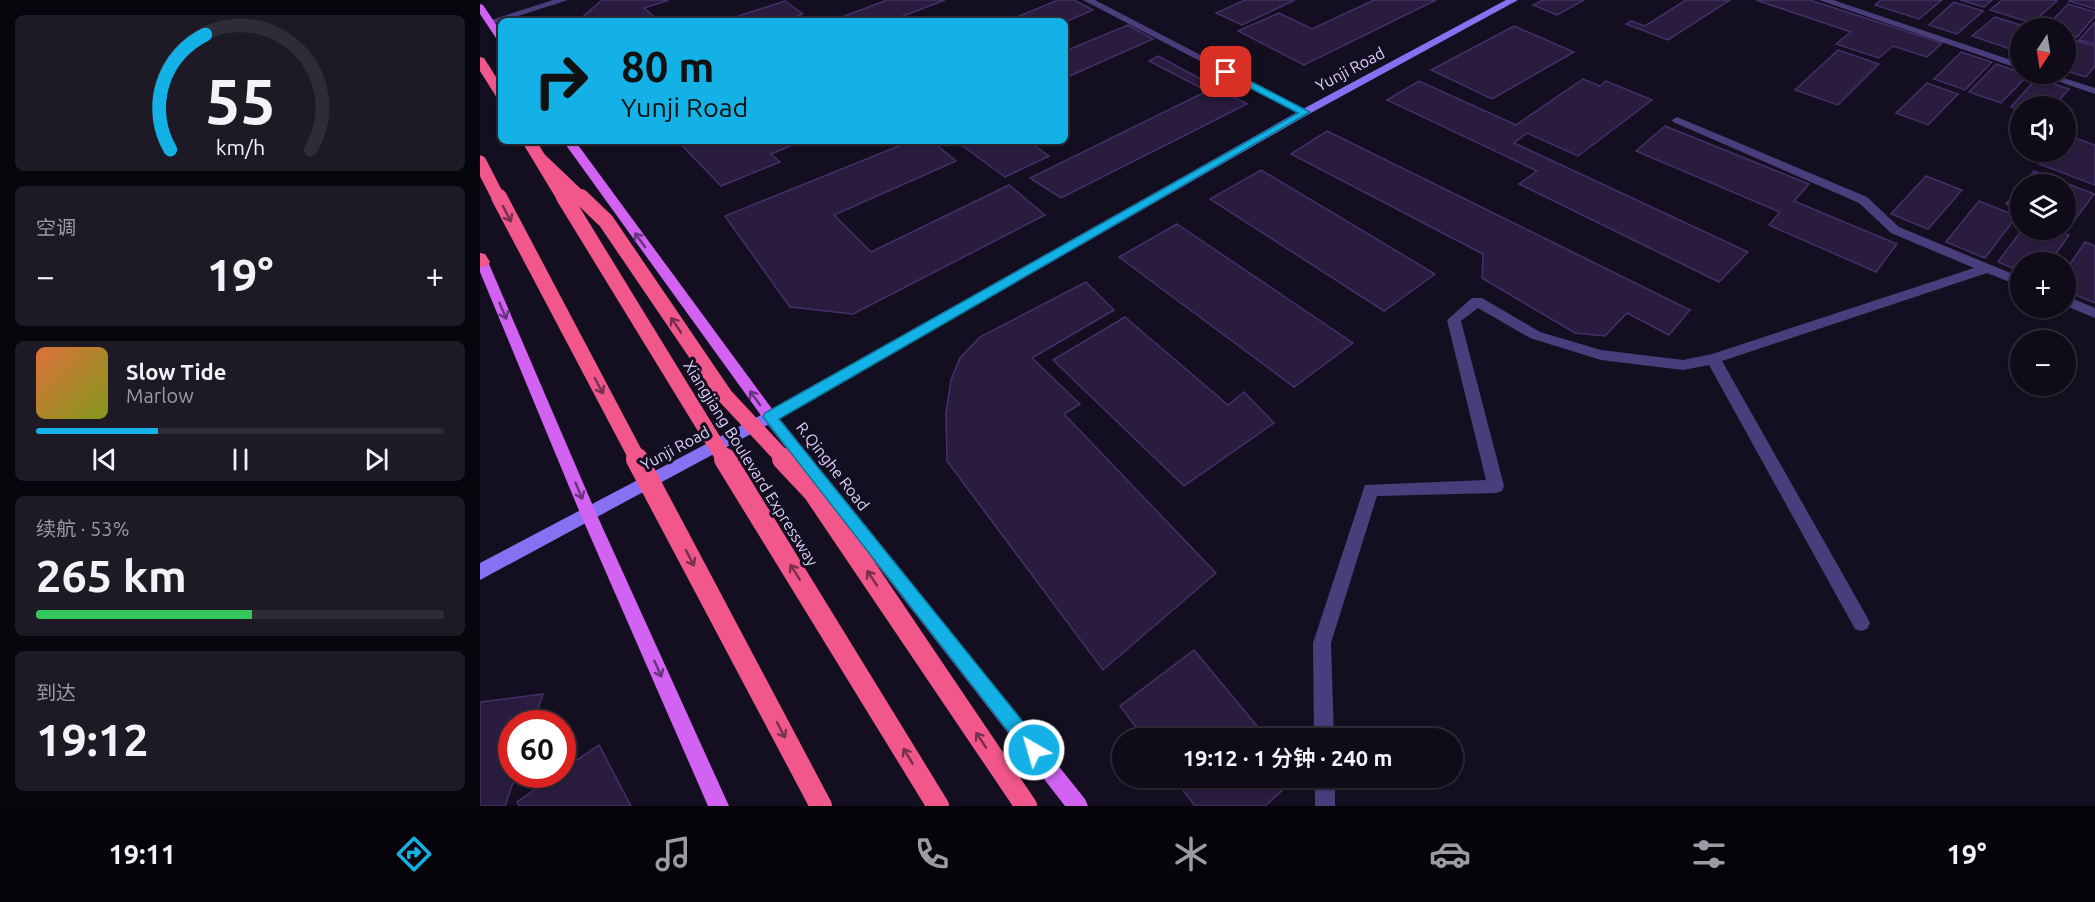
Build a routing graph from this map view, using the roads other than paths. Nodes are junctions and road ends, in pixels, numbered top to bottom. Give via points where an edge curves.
1 (563, 0) edge
2 (1088, 0) edge
3 (1513, 0) edge
4 (1824, 0) edge
5 (480, 7) edge
6 (503, 18) edge
7 (498, 20) edge
8 (490, 22) junction
9 (498, 34) edge
10 (480, 62) edge
11 (2010, 63) edge
12 (2071, 84) edge
13 (498, 90) edge
14 (2095, 92) edge
15 (1305, 112) junction
16 (1677, 120) dead end
17 (531, 144) edge
18 (571, 144) edge
19 (541, 160) junction
20 (480, 162) edge
21 (481, 259) edge
22 (1988, 268) junction
23 (2010, 278) edge
24 (2076, 305) edge
25 (2095, 313) edge
26 (1713, 359) junction
27 (770, 417) junction
28 (588, 513) junction
29 (480, 572) edge
30 (1861, 623) dead end
31 (1324, 728) edge
32 (1324, 788) edge
33 (719, 806) edge
34 (821, 806) edge
35 (938, 806) edge
36 (1026, 806) edge
37 (1078, 806) edge
38 (1325, 806) edge

1 - 6 street
2 - 15 street
3 - 15 street, Yunji Road
4 - 11 street
5 - 8 main road
7 - 8 street
8 - 9 main road
10 - 13 highway
12 - 14 street
15 - 27 street, Yunji Road
16 - 22 street via 1863,200 1895,230
17 - 19 highway, Xiangjiang Boulevard Expressway, bridge
27 -> 18 main road, R.Qinghe Road
35 -> 19 highway, Xiangjiang Boulevard Expressway, bridge
36 -> 19 highway, bridge via 814,492 725,396 606,221
20 -> 34 highway, bridge
21 -> 28 main road
22 - 23 street
22 - 26 street
24 - 25 street
26 - 30 street
26 - 31 street via 1683,365 1601,355 1535,335 1477,301 1454,320 1496,486 1371,490 1322,643
27 - 28 street, Yunji Road
27 - 37 main road, R.Qinghe Road
28 - 29 street, Yunji Road
28 -> 33 main road
32 - 38 street

